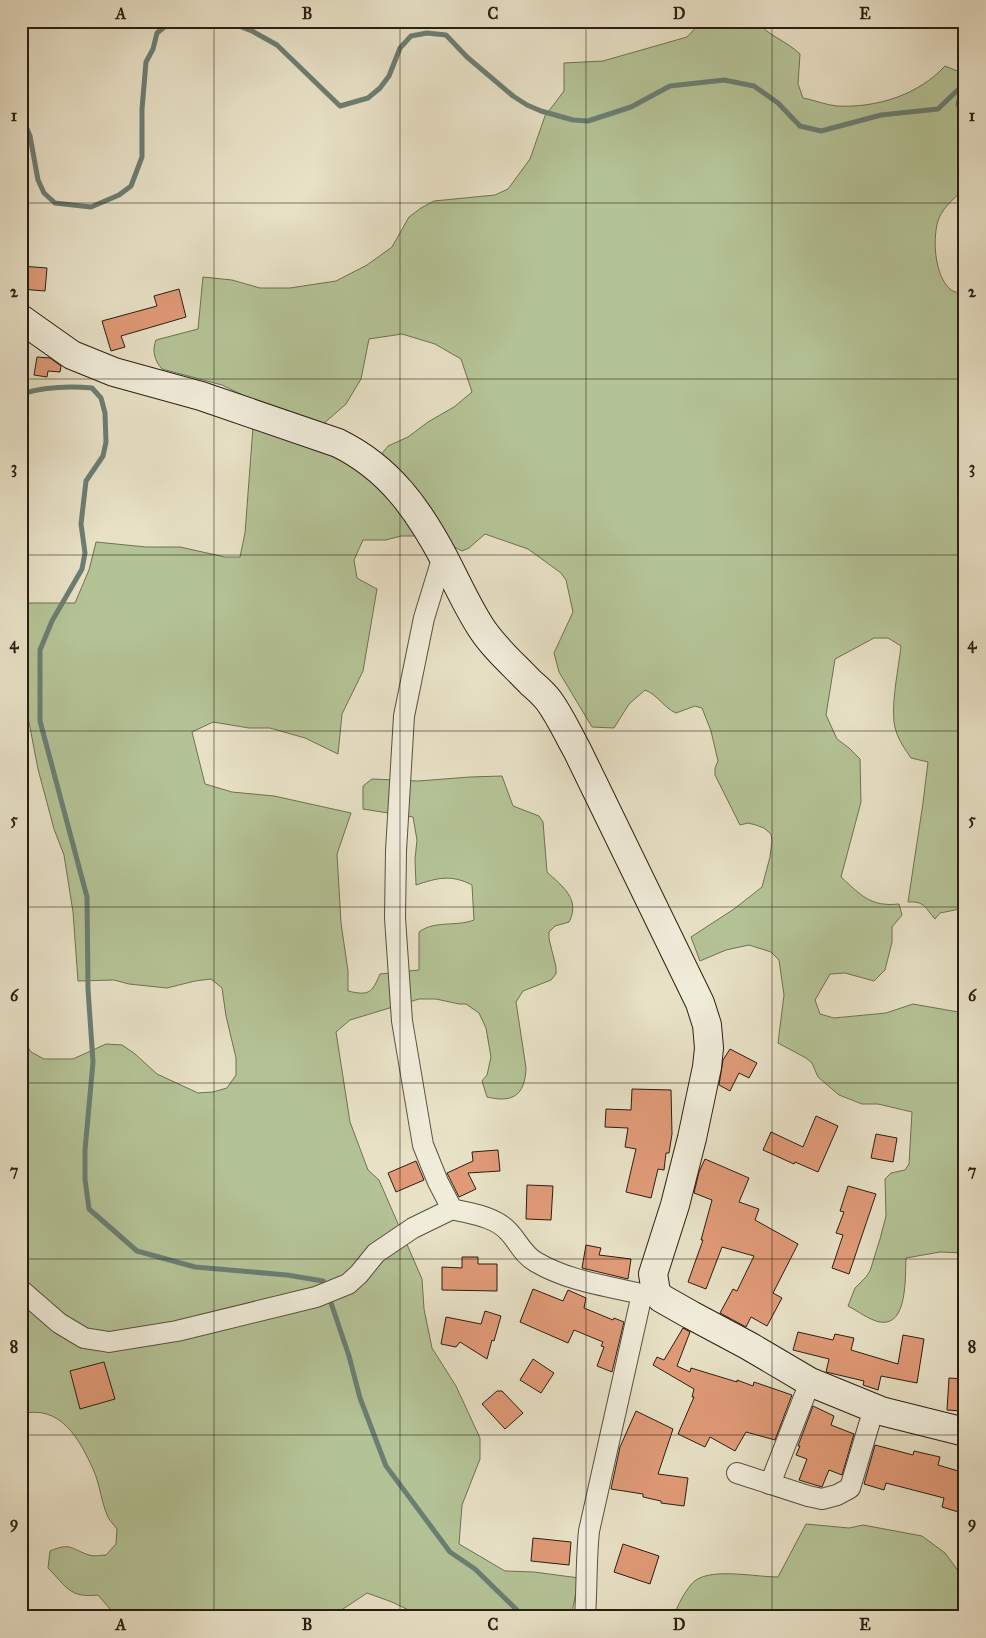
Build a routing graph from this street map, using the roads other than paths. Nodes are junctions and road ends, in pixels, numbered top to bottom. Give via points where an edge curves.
1 (21, 319) edge
2 (443, 556) junction
3 (452, 1209) junction
4 (21, 1290) edge
5 (649, 1293) junction
6 (810, 1382) junction
7 (874, 1408) junction
8 (965, 1432) edge
9 (737, 1474) dead end
10 (770, 1484) junction
11 (585, 1617) edge

1 - 2 main road via 72,355 114,372 257,414 358,452 392,481
2 - 3 street via 424,618 404,716 394,918 402,1021 423,1145
2 - 5 main road via 483,631 548,700 557,714 700,1003 707,1025 707,1067 675,1205
3 - 4 street via 413,1228 376,1252 348,1284 316,1297 177,1331 108,1342 84,1338 59,1323
3 - 5 street via 492,1219 509,1231 523,1252 536,1262 578,1280
5 - 6 main road
5 - 11 street via 589,1531
6 - 7 main road
6 - 10 street
7 - 8 main road
7 - 10 street via 850,1488 822,1498
9 - 10 street

